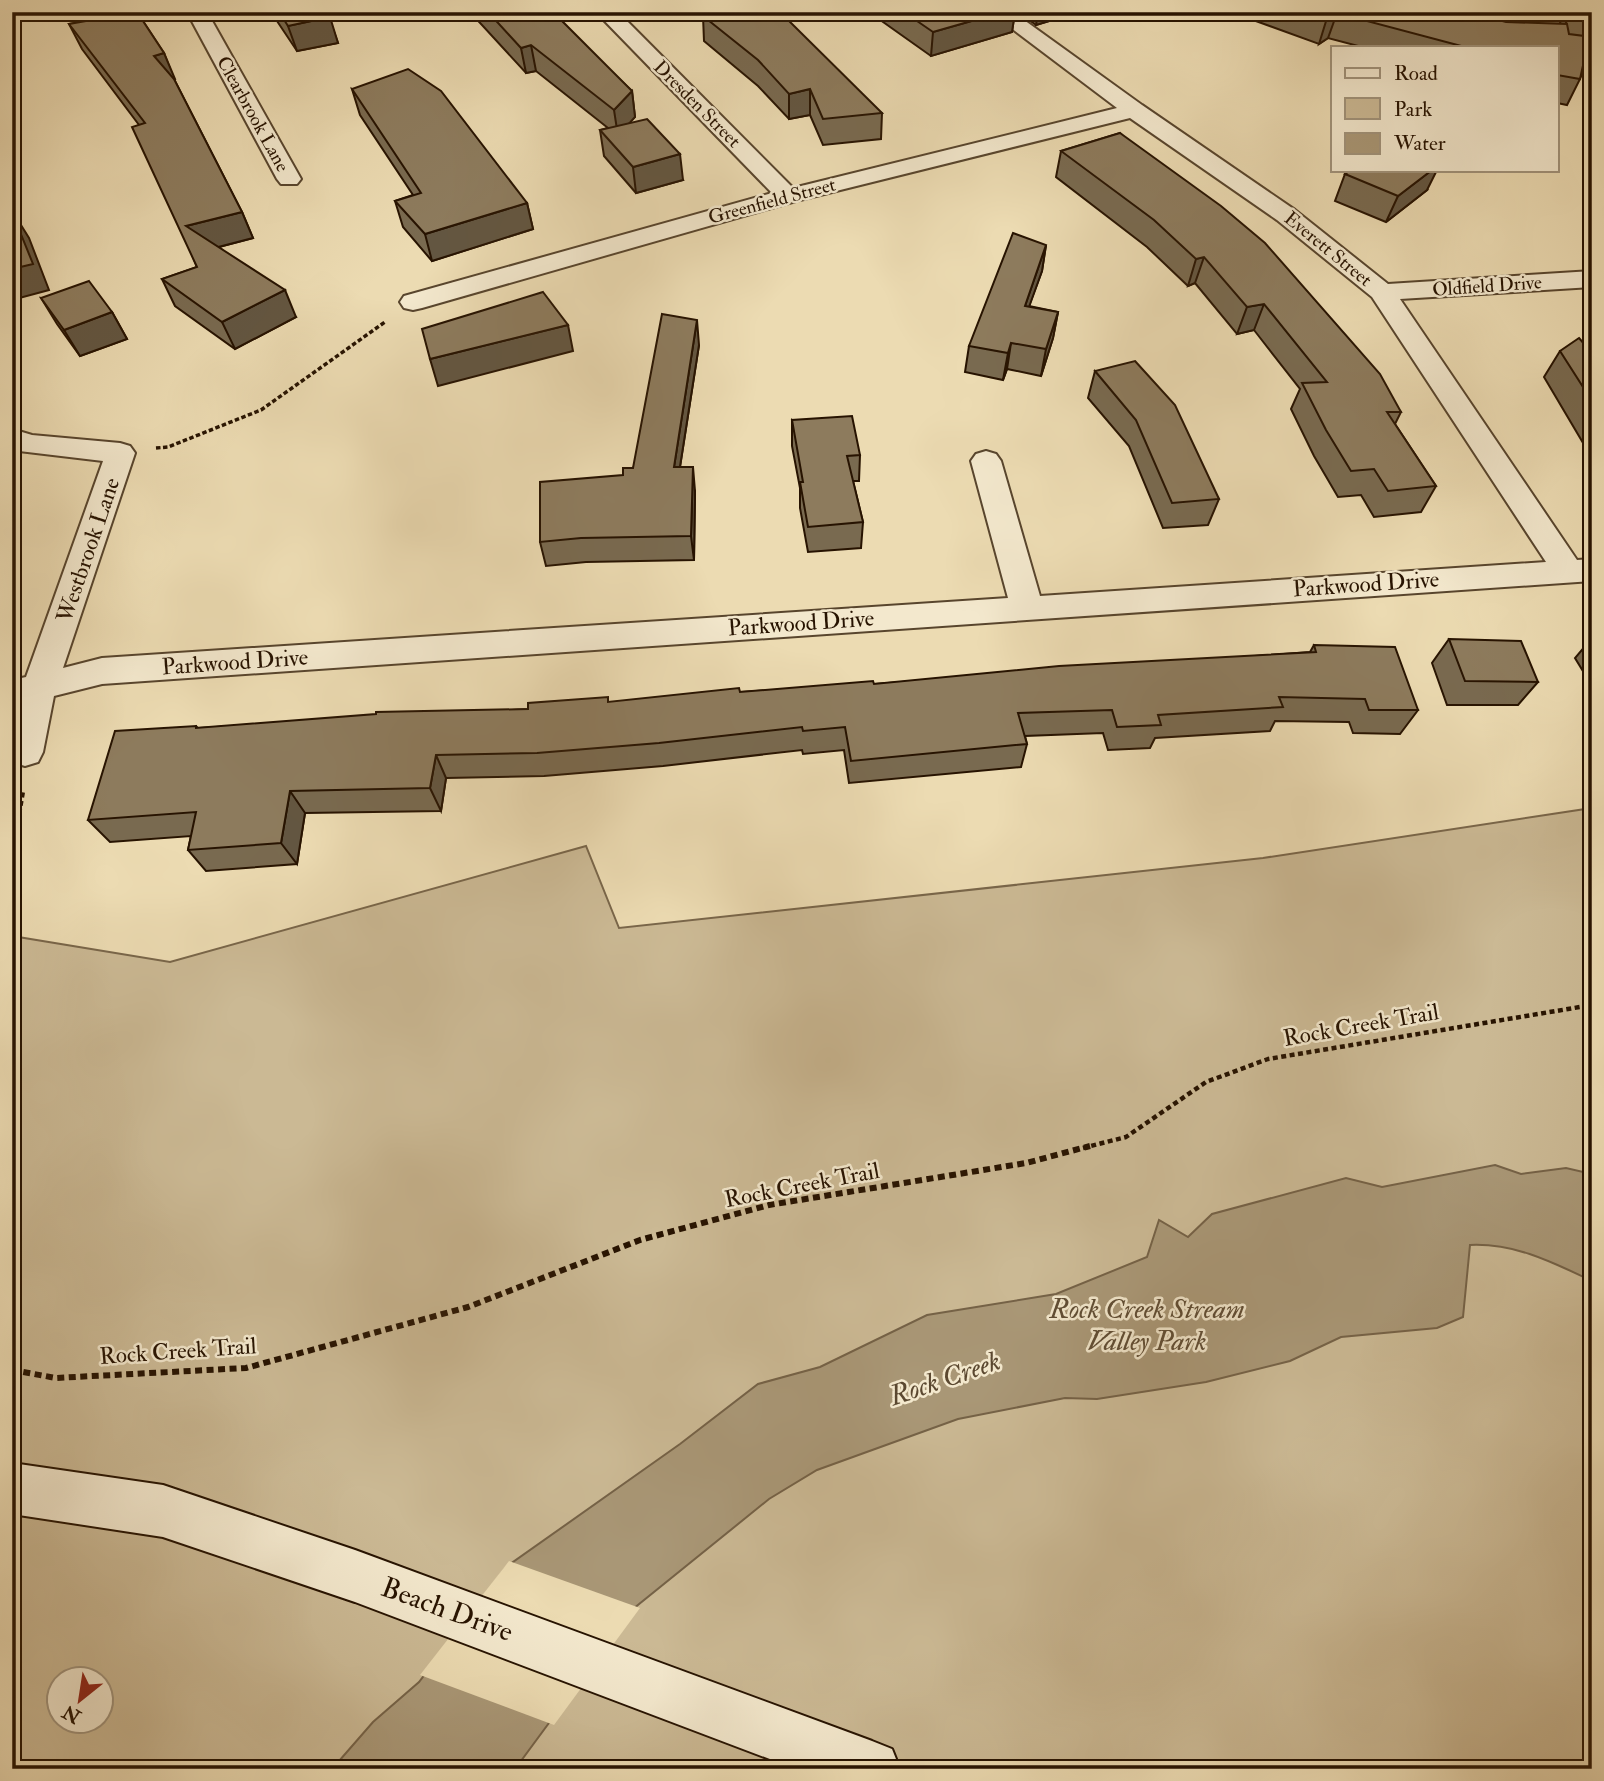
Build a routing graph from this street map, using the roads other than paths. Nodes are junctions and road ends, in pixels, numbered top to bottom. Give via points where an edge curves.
1 (197, 12) edge
2 (606, 12) edge
3 (1000, 12) edge
4 (1134, 110) junction
5 (289, 179) dead end
6 (788, 196) junction
7 (1592, 279) edge
8 (1382, 292) junction
9 (413, 302) road end
10 (12, 438) edge
11 (986, 461) dead end
12 (1580, 570) edge
13 (1027, 607) junction
14 (26, 690) edge
15 (25, 752) road end
16 (12, 1488) edge
17 (872, 1769) edge

1 - 5 street, Clearbrook Lane
2 - 6 street, Dresden Street
3 - 4 street, Everett Street
4 - 6 street, Greenfield Street
4 - 8 street, Everett Street via 1286,215
6 - 9 street, Greenfield Street
7 - 8 street, Oldfield Drive
8 - 12 street, Everett Street
10 - 14 street, Westbrook Lane via 29,444 120,453
11 - 13 street
12 - 13 street, Parkwood Drive
13 - 14 street, Parkwood Drive via 102,671
14 - 15 street, Westbrook Lane
16 - 17 street, Beach Drive via 163,1511 355,1576

